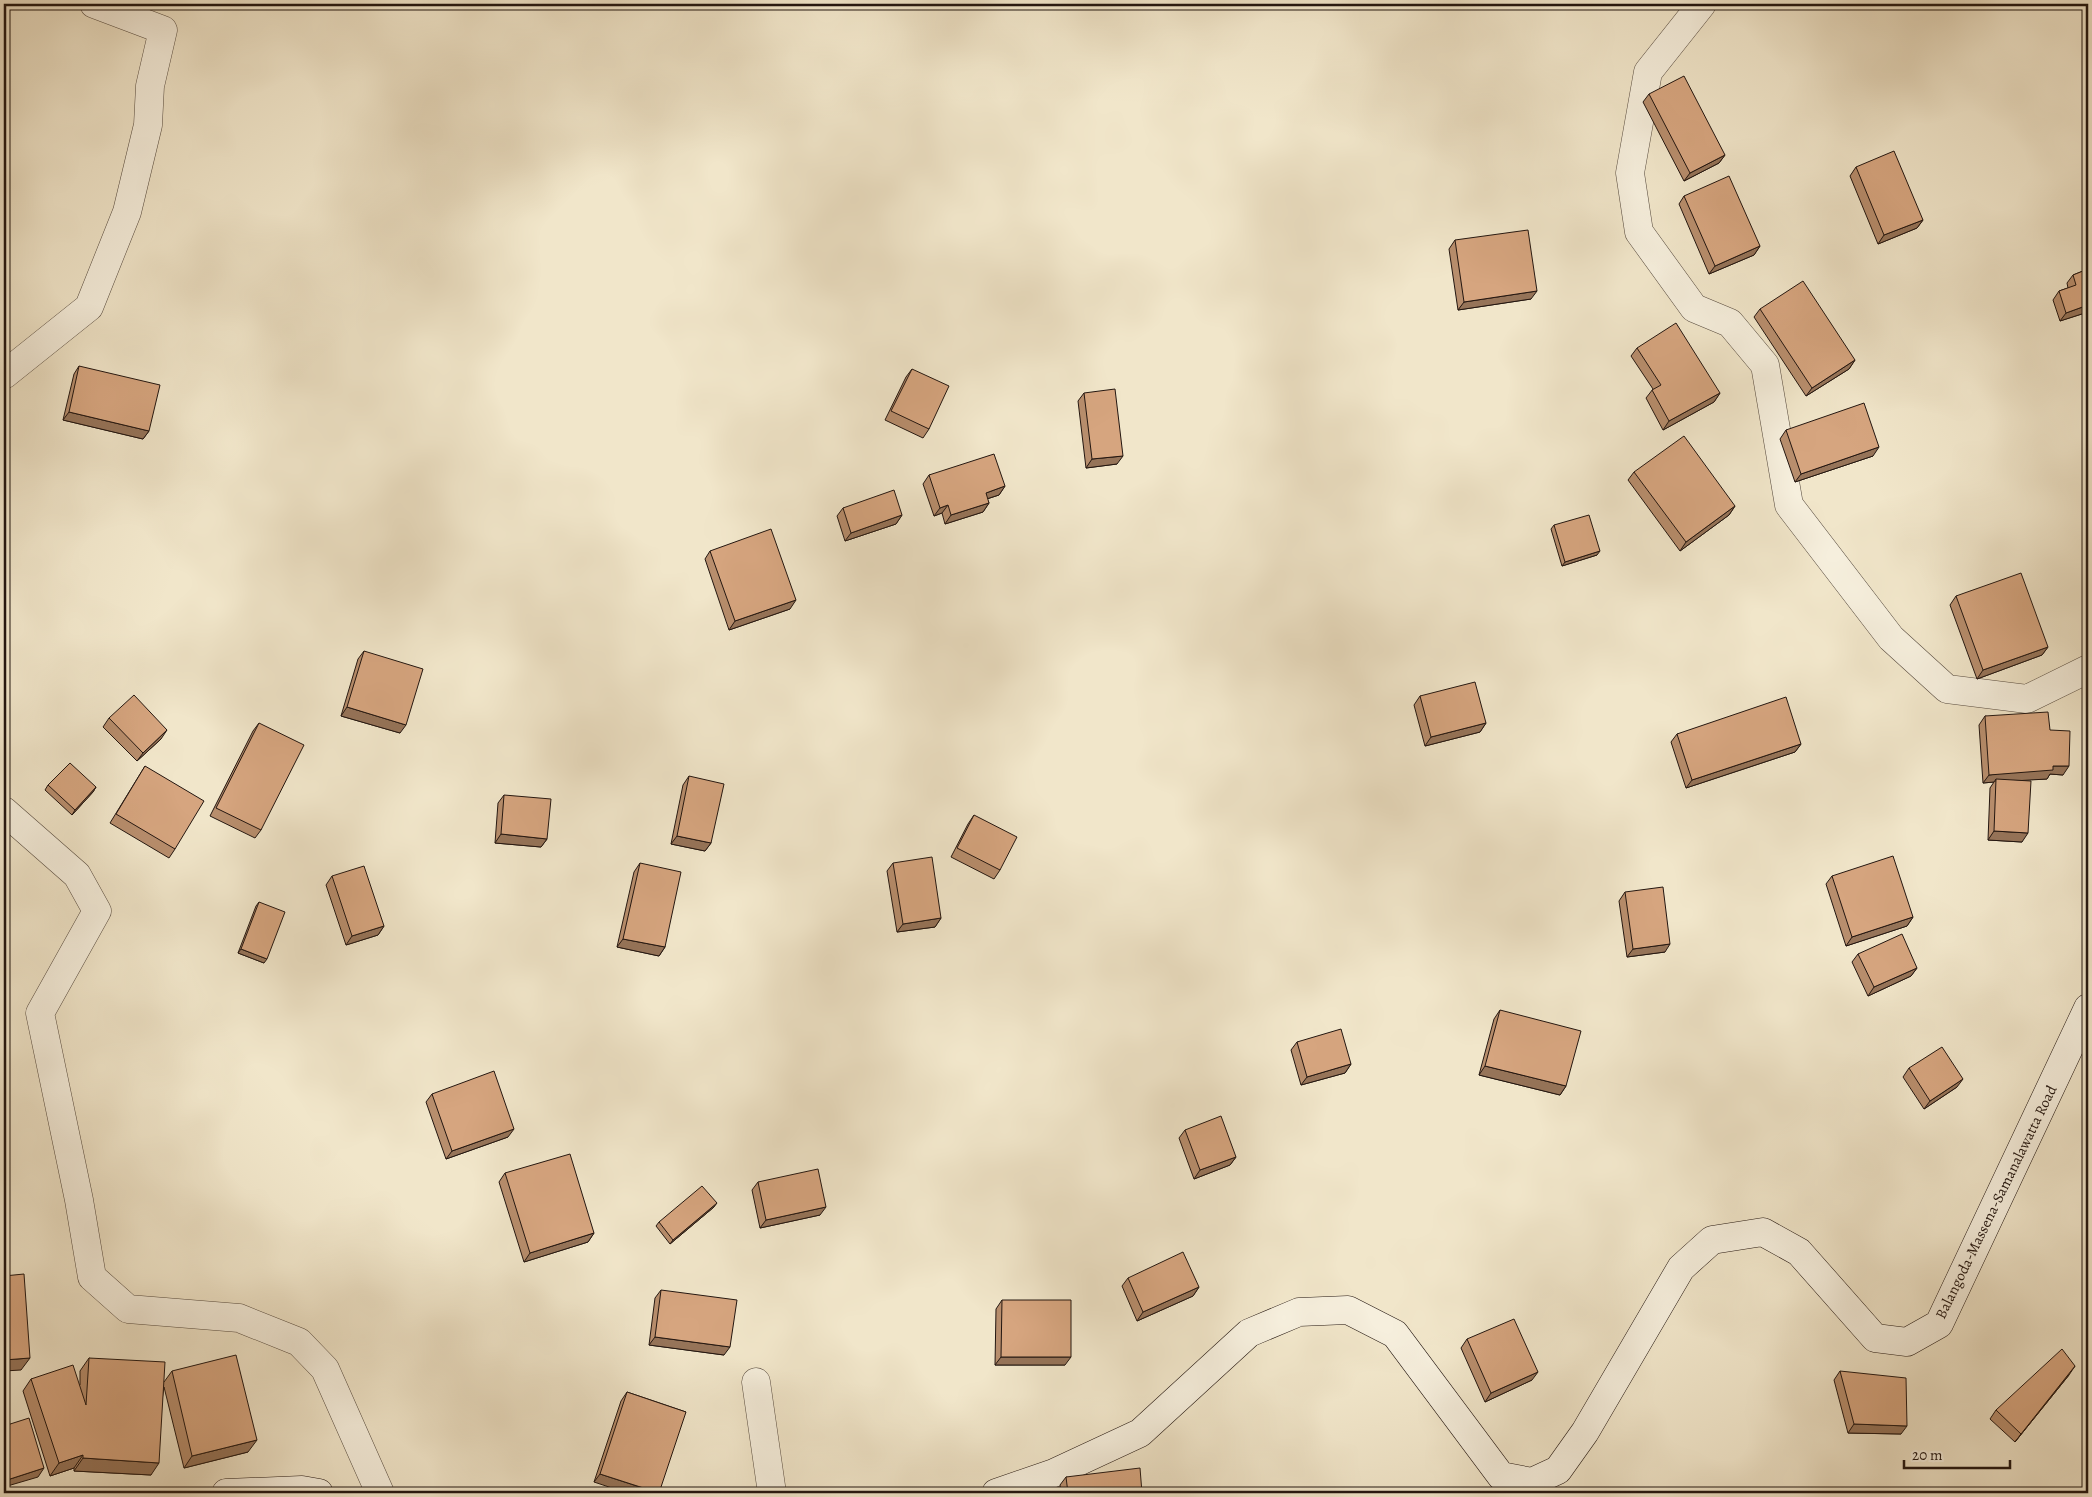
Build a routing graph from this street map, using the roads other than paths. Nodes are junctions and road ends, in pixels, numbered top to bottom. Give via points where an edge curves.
1 (94, 4) edge
2 (1702, 4) edge
3 (4, 375) edge
4 (2088, 669) edge
5 (4, 811) edge
6 (2088, 1008) edge
7 (756, 1382) dead end
8 (226, 1493) edge
9 (319, 1493) edge
10 (380, 1493) edge
11 (772, 1493) edge
12 (996, 1493) edge

1 - 3 street via 163,30 150,86 148,125 127,212 89,307
2 - 4 street via 1648,72 1630,173 1640,232 1694,308 1730,323 1765,365 1789,505 1891,638 1947,689 2026,699
5 - 10 street via 77,875 97,911 40,1013 92,1277 128,1309 239,1318 299,1342 324,1369
6 - 12 street, Balangoda-Massena-Samanalawatta Road via 1939,1324 1907,1342 1875,1338 1799,1252 1764,1232 1712,1240 1681,1268 1585,1432 1558,1470 1532,1482 1501,1476 1395,1334 1348,1310 1300,1312 1250,1333 1140,1433 1054,1473
7 - 11 street
8 - 9 street via 302,1490

